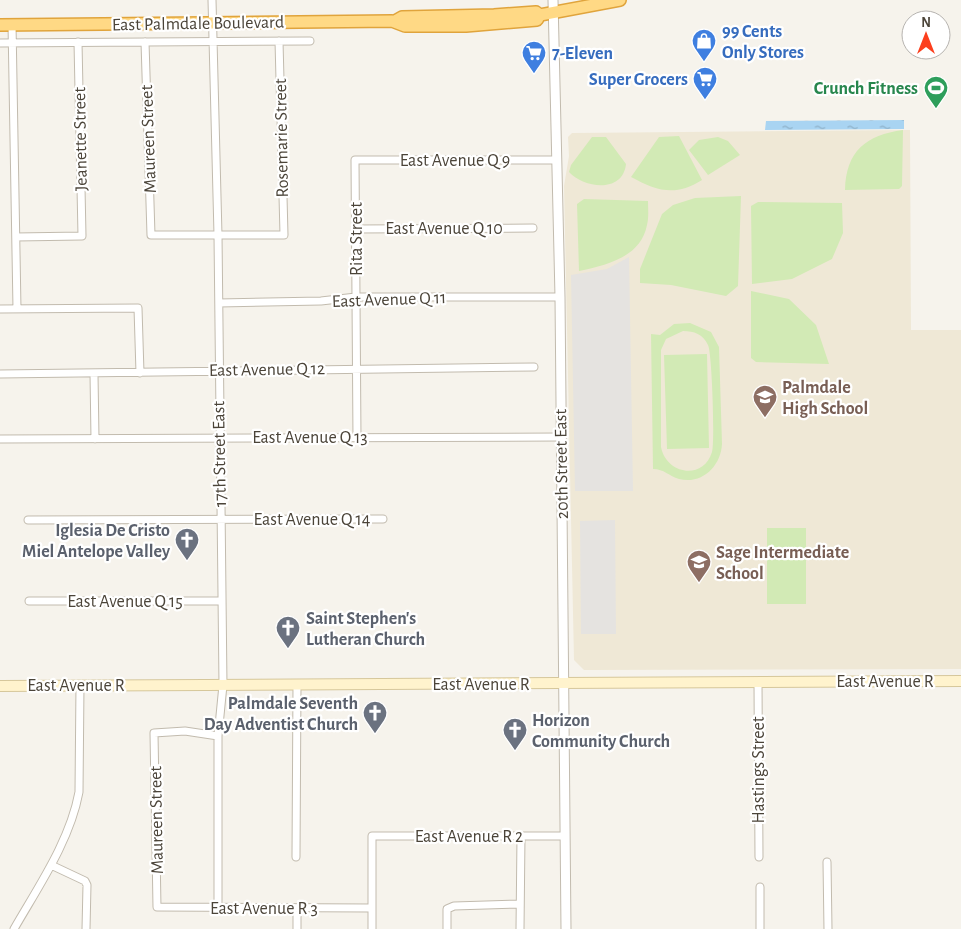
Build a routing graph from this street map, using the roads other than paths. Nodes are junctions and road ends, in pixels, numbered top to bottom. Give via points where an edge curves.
1 (212, 0) edge
2 (553, 0) edge
3 (620, 0) edge
4 (554, 13) junction
5 (540, 15) junction
6 (466, 16) junction
7 (395, 21) junction
8 (212, 23) junction
9 (6, 24) edge
10 (422, 26) junction
11 (213, 41) junction
12 (279, 41) junction
13 (310, 41) dead end
14 (78, 42) junction
15 (145, 42) junction
16 (0, 43) edge
17 (12, 43) junction
18 (355, 160) joint
19 (555, 160) junction
20 (533, 228) dead end
21 (356, 229) junction
22 (218, 235) junction
23 (16, 237) junction
24 (560, 297) junction
25 (356, 298) junction
26 (219, 303) junction
27 (17, 308) junction
28 (0, 309) edge
29 (534, 367) dead end
30 (356, 368) junction
31 (218, 370) junction
32 (140, 373) junction
33 (0, 374) edge
34 (94, 374) junction
35 (219, 437) junction
36 (560, 437) junction
37 (356, 438) junction
38 (0, 439) edge
39 (95, 439) junction
40 (383, 519) dead end
41 (28, 520) dead end
42 (220, 520) junction
43 (29, 601) dead end
44 (221, 601) junction
45 (961, 681) edge
46 (758, 682) junction
47 (565, 683) junction
48 (80, 685) junction
49 (223, 685) junction
50 (297, 685) junction
51 (0, 686) edge
52 (218, 736) junction
53 (521, 836) junction
54 (565, 836) junction
55 (296, 857) dead end
56 (759, 857) dead end
57 (828, 862) dead end
58 (51, 865) junction
59 (760, 887) dead end
60 (519, 904) junction
61 (157, 907) joint
62 (218, 908) junction
63 (297, 908) junction
64 (372, 908) junction
65 (14, 929) edge
66 (86, 929) edge
67 (297, 929) edge
68 (372, 929) edge
69 (447, 929) edge
70 (520, 929) edge
71 (566, 929) edge
72 (760, 929) edge
73 (828, 929) edge

1 - 8 street, 17th Street East
2 - 4 street, 20th Street East
3 - 4 highway, East Palmdale Boulevard
4 - 5 highway, East Palmdale Boulevard
4 - 19 street, 20th Street East
5 - 6 highway, East Palmdale Boulevard via 536,12
5 - 10 highway, East Palmdale Boulevard via 536,20 494,25
6 - 7 highway, East Palmdale Boulevard via 402,16
6 - 10 highway via 430,21
7 - 8 highway, East Palmdale Boulevard
7 - 10 highway, East Palmdale Boulevard via 405,26
8 - 9 highway, East Palmdale Boulevard
8 - 11 street, 17th Street East
9 - 17 street
11 - 12 street, East Palmdale Boulevard
11 - 15 street, East Palmdale Boulevard
11 - 22 street, 17th Street East
12 - 13 street, East Palmdale Boulevard
12 - 22 street, Rosemarie Street via 284,235
14 - 15 street, East Palmdale Boulevard
14 - 17 street, East Palmdale Boulevard
14 - 23 street, Jeanette Street via 82,236
15 - 22 street, Maureen Street via 151,235
16 - 17 street, East Palmdale Boulevard
17 - 23 street
18 - 19 street, East Avenue Q 9
18 - 21 street, Rita Street
19 - 24 street, 20th Street East
20 - 21 street, East Avenue Q 10
21 - 25 street, Rita Street
22 - 26 street, 17th Street East
23 - 27 street
24 - 25 street, East Avenue Q 11
24 - 36 street, 20th Street East
25 - 26 street, East Avenue Q 11
25 - 30 street, Rita Street
26 - 31 street, 17th Street East
27 - 28 street
27 - 32 street via 138,308
29 - 30 street, East Avenue Q 12
30 - 31 street, East Avenue Q 12
30 - 37 street, Rita Street
31 - 32 street, East Avenue Q 12
31 - 35 street, 17th Street East
32 - 34 street, East Avenue Q 12
33 - 34 street, East Avenue Q 12
34 - 39 street
35 - 37 street, East Avenue Q 13
35 - 39 street, East Avenue Q 13
35 - 42 street, 17th Street East
36 - 37 street, East Avenue Q 13
36 - 47 street, 20th Street East
38 - 39 street, East Avenue Q 13
40 - 42 street, East Avenue Q 14
41 - 42 street, East Avenue Q 14
42 - 44 street, 17th Street East
43 - 44 street, East Avenue Q 15
44 - 49 street, 17th Street East
45 - 46 main road, East Avenue R
46 - 47 main road, East Avenue R
46 - 56 street, Hastings Street
47 - 50 main road, East Avenue R
47 - 54 street, 20th Street East
48 - 49 main road, East Avenue R
48 - 51 main road, East Avenue R
48 - 58 street via 79,792
49 - 50 main road, East Avenue R
49 - 52 street, 17th Street East
50 - 55 street
52 - 61 street, Maureen Street via 185,731 154,732
52 - 62 street, 17th Street East
53 - 54 street, East Avenue R 2
53 - 60 street
53 - 64 street, East Avenue R 2 via 372,836
54 - 71 street, 20th Street East
57 - 73 street
58 - 65 street
58 - 66 street via 85,881
59 - 72 street
60 - 69 street via 454,906 447,909
60 - 70 street
61 - 62 street, East Avenue R 3
62 - 63 street, East Avenue R 3
63 - 64 street, East Avenue R 3
63 - 67 street
64 - 68 street

